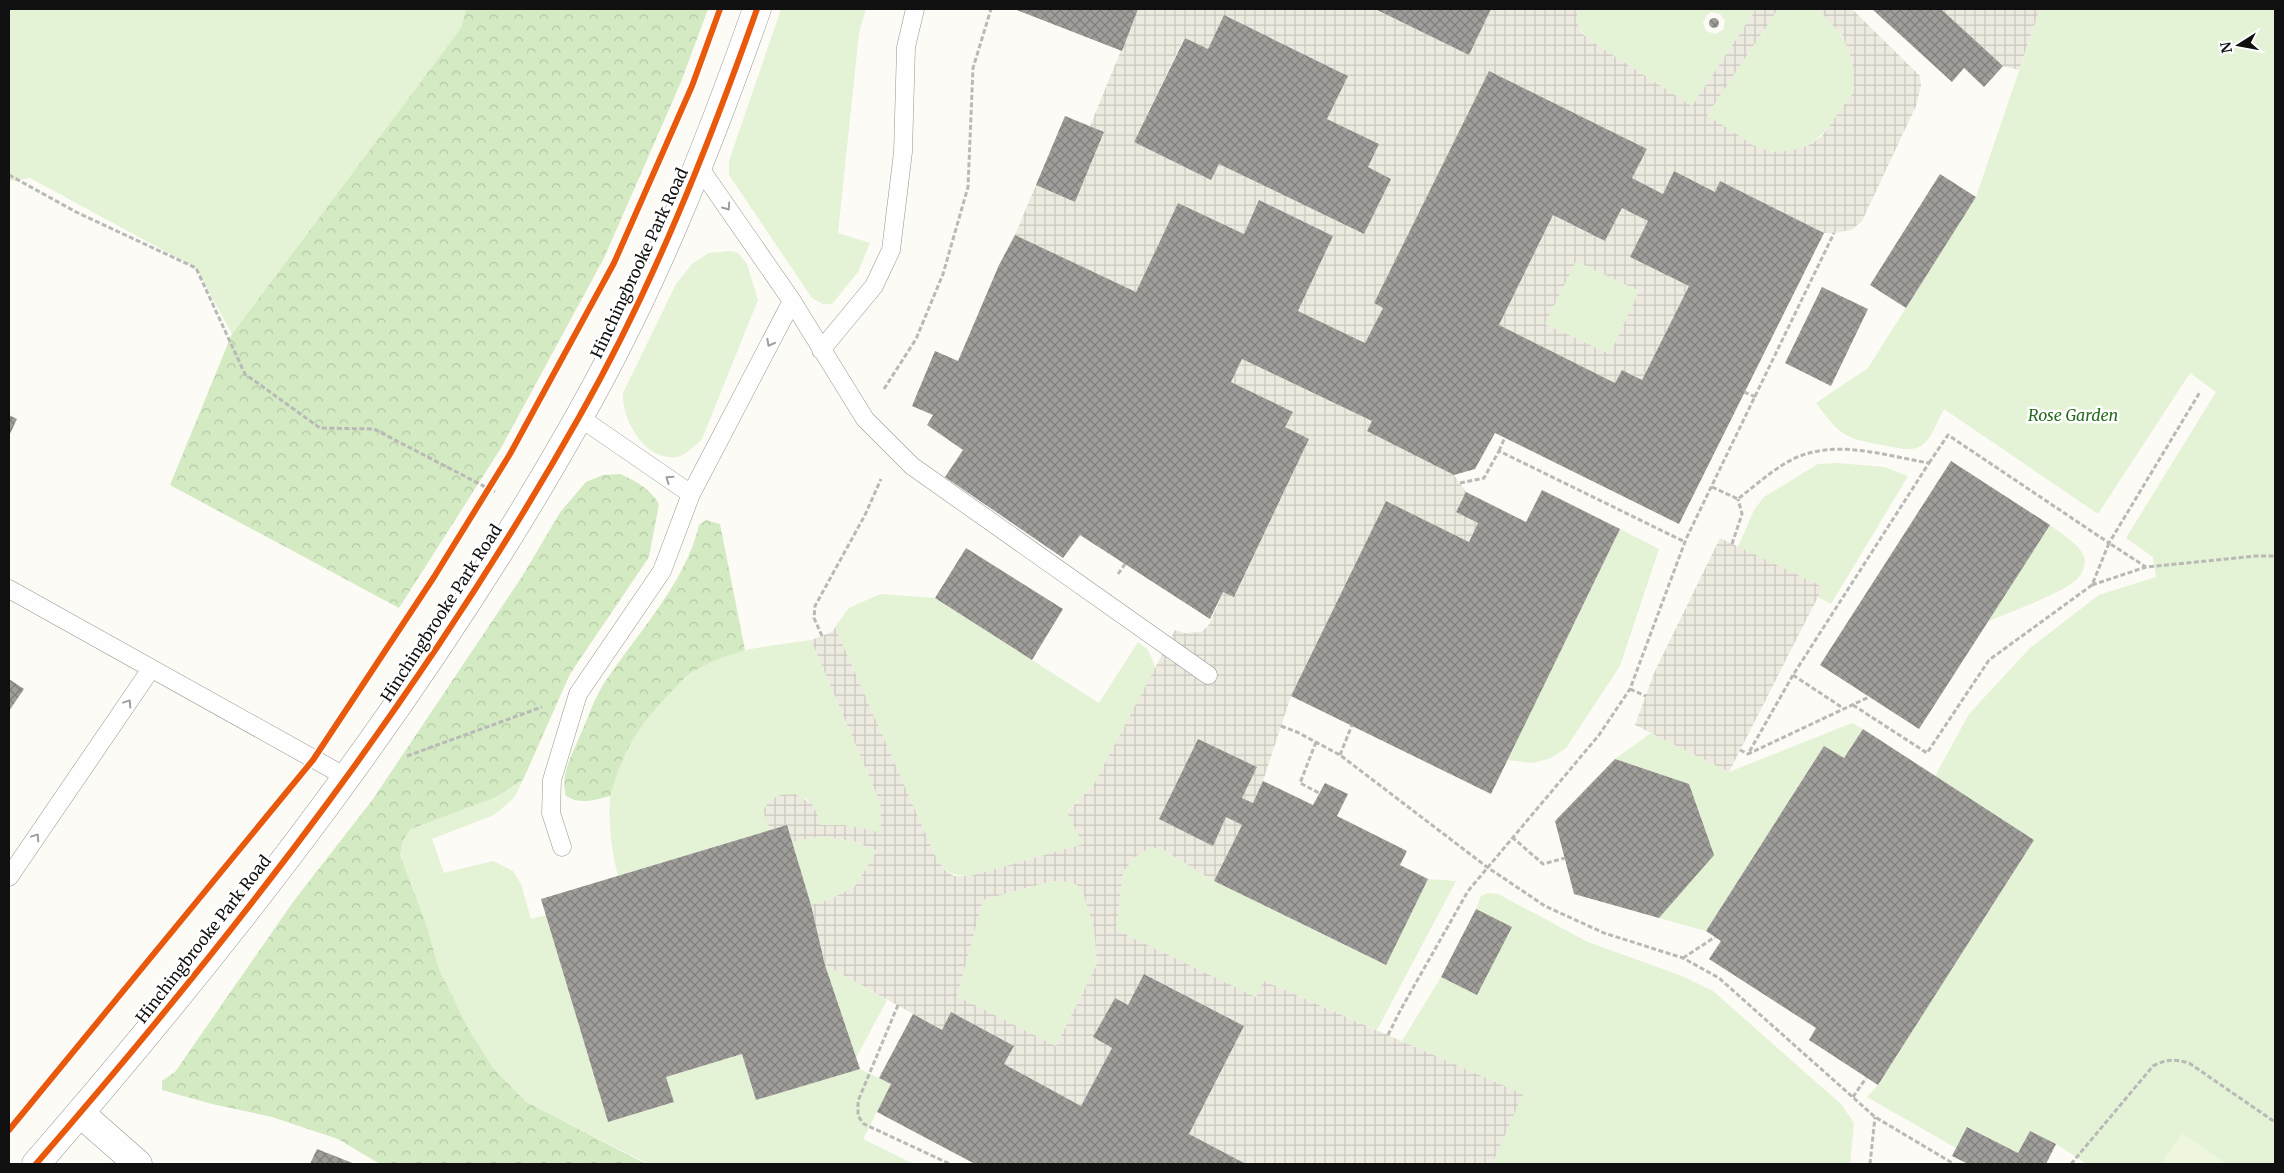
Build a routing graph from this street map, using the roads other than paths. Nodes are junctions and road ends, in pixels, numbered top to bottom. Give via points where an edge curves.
1 (757, 9) edge
2 (915, 9) edge
3 (699, 167) junction
4 (792, 301) junction
5 (821, 350) junction
6 (580, 417) junction
7 (691, 494) junction
8 (9, 589) edge
9 (151, 669) junction
10 (1208, 675) dead end
11 (346, 777) junction
12 (562, 847) dead end
13 (9, 877) edge
14 (80, 1113) junction
15 (36, 1164) edge
16 (138, 1164) edge

1 - 3 street, Hinchingbrooke Park Road
2 - 5 lane via 906,48 903,152 891,250 874,286
3 -> 4 lane
3 - 6 street, Hinchingbrooke Park Road via 652,274
4 - 5 lane
4 -> 7 lane
5 - 10 lane via 865,419 912,466
7 -> 6 lane
6 - 11 street, Hinchingbrooke Park Road via 469,601
7 - 12 lane via 662,572 578,694 552,780 551,813
8 - 9 lane
9 - 11 lane
13 -> 9 lane
11 - 14 street, Hinchingbrooke Park Road via 223,939
14 - 15 street, Hinchingbrooke Park Road
14 - 16 street

